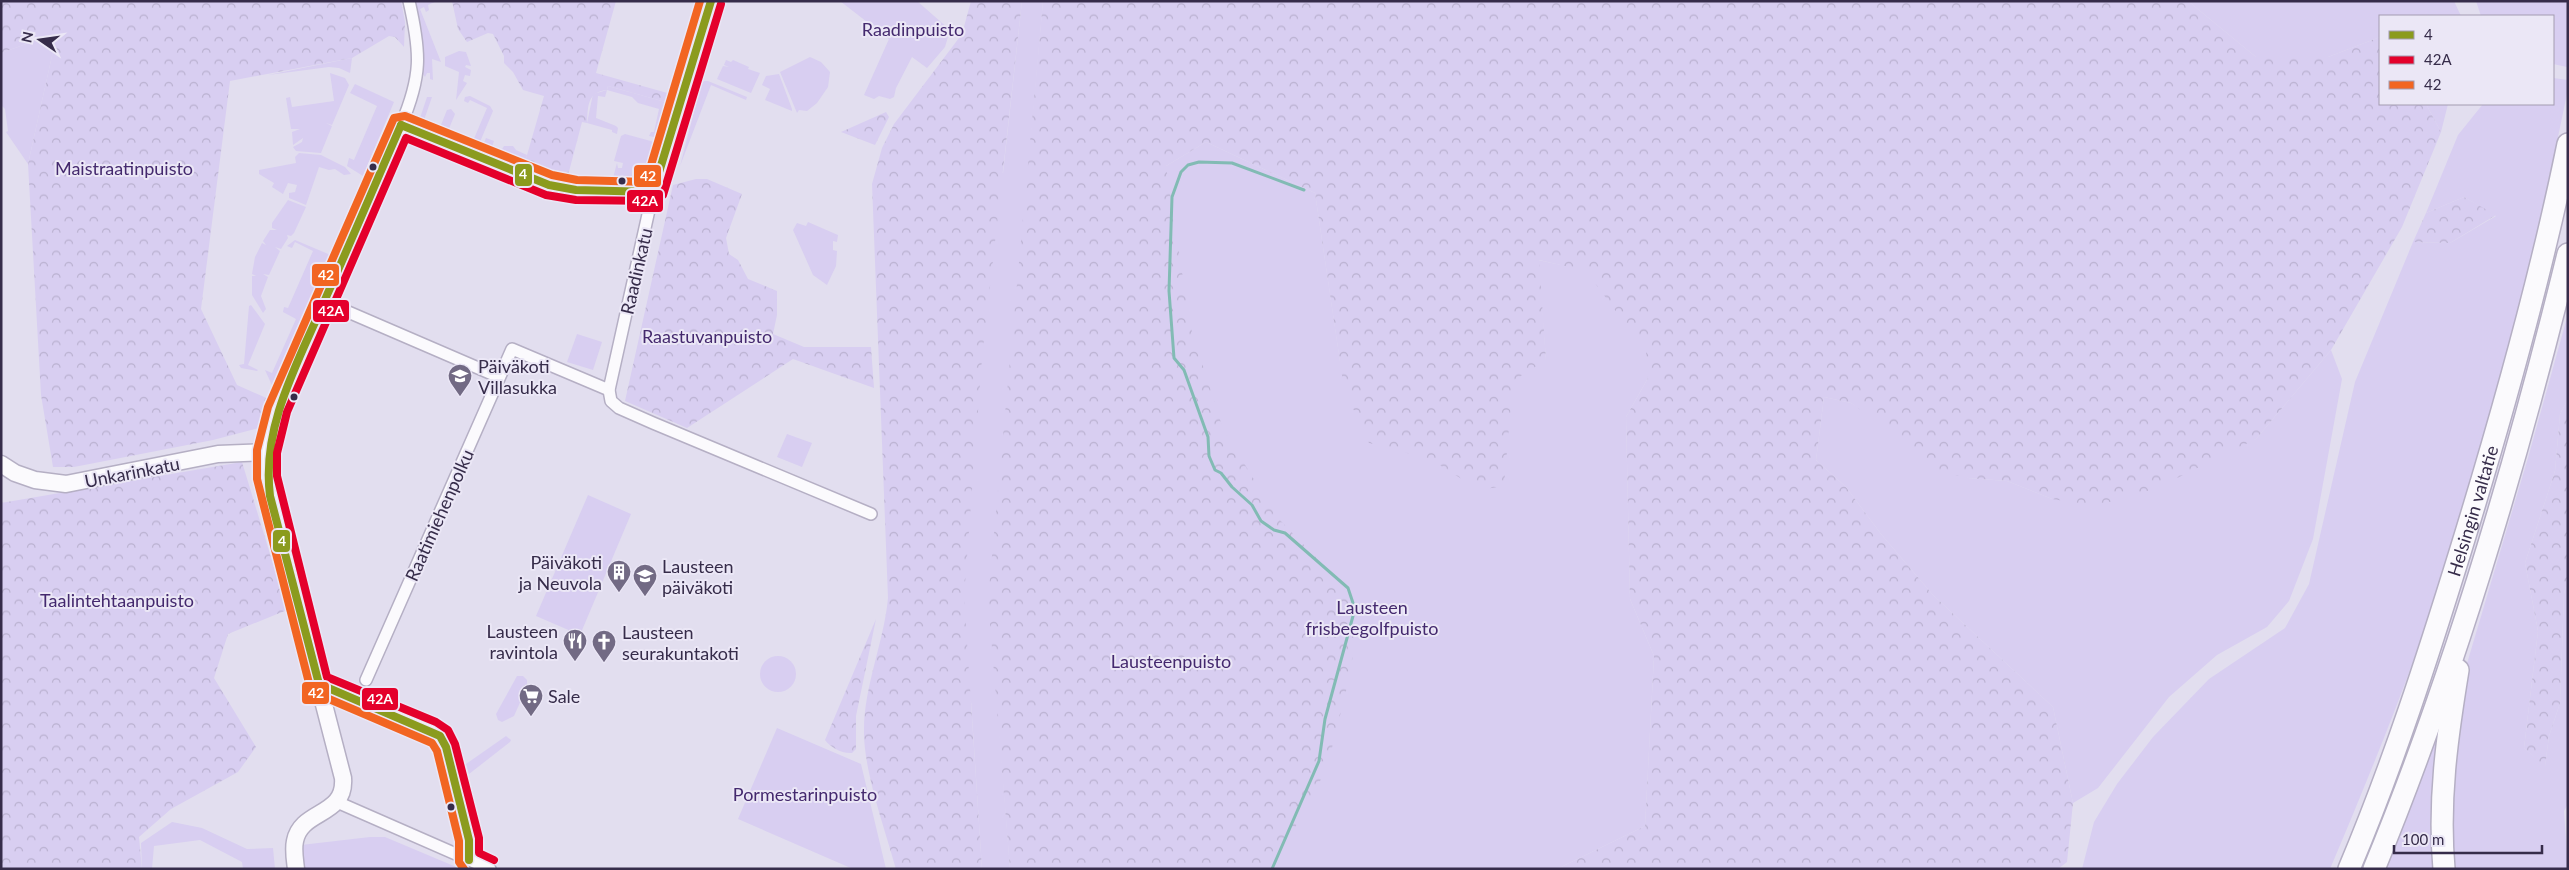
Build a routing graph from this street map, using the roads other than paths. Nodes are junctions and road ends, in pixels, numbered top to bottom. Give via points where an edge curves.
1 (409, 1) edge
2 (711, 1) edge
3 (401, 126) junction
4 (2568, 144) edge
5 (653, 192) junction
6 (2568, 254) edge
7 (325, 302) junction
8 (499, 377) junction
9 (609, 394) junction
10 (267, 452) junction
11 (1, 464) edge
12 (871, 514) dead end
13 (2470, 605) junction
14 (366, 680) dead end
15 (319, 684) junction
16 (337, 802) junction
17 (470, 860) junction
18 (2351, 864) edge
19 (296, 869) edge
20 (490, 869) edge
21 (2374, 869) edge
22 (2444, 869) edge

1 - 3 street via 419,61 416,84
2 - 5 street, Raadinkatu
3 - 5 street via 549,185 576,190
3 - 7 street
4 - 18 highway, Helsingin valtatie via 2487,466 2414,694
5 - 9 street, Raadinkatu
6 - 13 highway, Helsingin valtatie via 2537,376
7 - 8 street
7 - 10 street via 278,409
8 - 9 street, Raatimiehenpolku via 512,349
8 - 14 street, Raatimiehenpolku
9 - 12 street via 614,404 628,412
10 - 11 street, Unkarinkatu via 218,454 66,484 29,478
10 - 15 street via 270,496
13 - 21 highway, Helsingin valtatie
13 - 22 highway via 2443,769
15 - 16 street via 343,778
15 - 17 street via 440,736 446,748 469,840
16 - 17 street
16 - 19 street via 301,828 295,841
17 - 20 street

